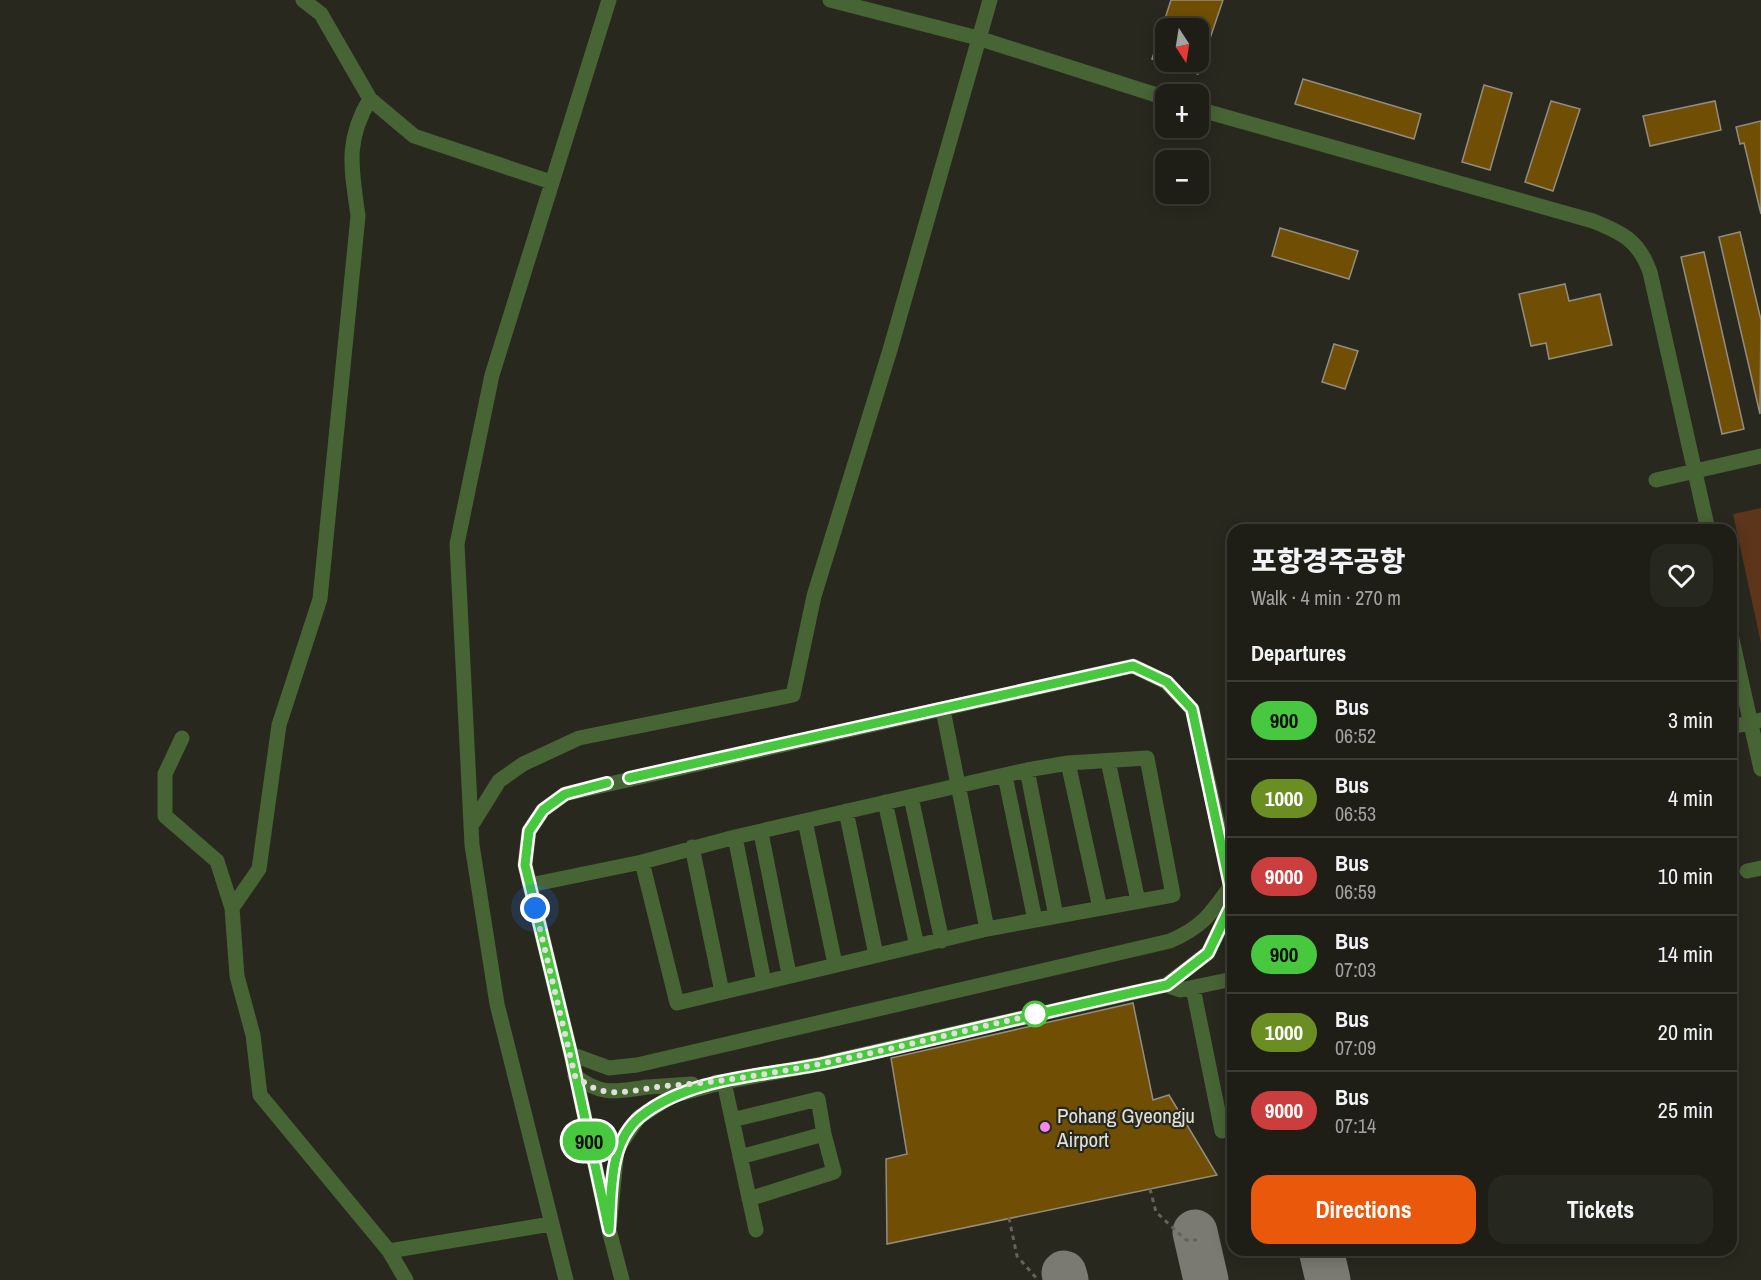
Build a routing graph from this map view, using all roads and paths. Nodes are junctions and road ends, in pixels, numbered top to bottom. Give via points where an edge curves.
1 (303, 0) edge
2 (609, 0) edge
3 (830, 0) edge
4 (990, 0) edge
5 (978, 38) junction
6 (1155, 94) edge
7 (370, 99) junction
8 (1209, 112) edge
9 (551, 182) junction
10 (1761, 456) edge
11 (1694, 471) junction
12 (1656, 480) dead end
13 (1707, 524) edge
14 (1737, 655) edge
15 (943, 710) junction
16 (1756, 721) edge
17 (1737, 726) edge
18 (182, 738) dead end
19 (1108, 760) junction
20 (1068, 763) junction
21 (1761, 769) edge
22 (1027, 770) junction
23 (1005, 776) junction
24 (957, 786) junction
25 (911, 797) junction
26 (885, 802) junction
27 (846, 811) junction
28 (804, 820) junction
29 (471, 826) junction
30 (761, 833) junction
31 (735, 837) junction
32 (692, 848) junction
33 (642, 862) junction
34 (1227, 866) edge
35 (530, 885) junction
36 (1227, 895) edge
37 (1138, 901) junction
38 (232, 908) junction
39 (1100, 908) junction
40 (1227, 913) edge
41 (1056, 916) junction
42 (1035, 920) junction
43 (987, 929) junction
44 (942, 941) junction
45 (917, 946) junction
46 (876, 954) junction
47 (836, 964) junction
48 (789, 974) junction
49 (1227, 981) edge
50 (764, 982) junction
51 (1167, 985) junction
52 (1192, 988) junction
53 (722, 992) junction
54 (571, 1054) junction
55 (575, 1076) junction
56 (724, 1082) junction
57 (732, 1120) junction
58 (1222, 1131) dead end
59 (824, 1134) junction
60 (740, 1157) junction
61 (1150, 1189) dead end
62 (749, 1199) junction
63 (1009, 1218) dead end
64 (551, 1224) junction
65 (609, 1230) junction
66 (756, 1230) dead end
67 (1197, 1240) dead end
68 (389, 1251) junction
69 (406, 1280) edge
70 (566, 1280) edge
71 (622, 1280) edge
72 (1038, 1280) edge

1 - 7 street via 321,14
2 - 9 street
3 - 5 street
4 - 5 street
5 - 6 street
5 - 29 street via 890,350 814,596 793,695 579,738 523,764 499,782
7 - 9 street via 414,136
7 - 38 street via 360,116 350,155 358,216 320,599 279,725 259,869
8 - 11 street via 1593,221 1622,234 1643,253 1650,272
9 - 29 street via 492,375 457,544
10 - 11 street
11 - 12 street
11 - 13 street
14 - 16 street
15 - 24 street
15 - 34 street via 1133,666 1167,682 1192,709
15 - 35 street via 565,794 543,810 529,831 525,865
16 - 17 street
16 - 21 street
18 - 38 street via 165,774 165,816 217,861
19 - 20 street
19 - 37 street
19 - 37 street via 1147,758 1173,895
20 - 22 street
20 - 39 street
22 - 23 street
22 - 41 street
23 - 24 street
23 - 42 street
24 - 25 street
24 - 43 street
25 - 26 street
25 - 44 street
26 - 27 street
26 - 45 street
27 - 28 street
27 - 46 street
28 - 30 street
28 - 47 street
29 - 64 street via 497,1004
30 - 31 street
30 - 48 street
31 - 32 street
31 - 50 street
32 - 33 street
32 - 53 street
33 - 35 street
33 - 53 street via 677,1003
35 - 54 street
36 - 54 street via 1193,931 1170,941 637,1065 609,1068
37 - 39 street
38 - 68 street via 237,976 253,1035 260,1095
39 - 41 street
40 - 51 street via 1208,953
41 - 42 street
42 - 43 street
43 - 44 street
44 - 45 street
45 - 46 street
46 - 47 street
47 - 48 street
48 - 50 street
49 - 52 street
50 - 53 street
51 - 52 street via 1180,990
51 - 56 street via 821,1064
52 - 58 street
54 - 55 street
55 - 56 street via 590,1087 622,1093
55 - 65 street
56 - 57 street
56 - 65 street via 672,1096 639,1117 617,1149
57 - 59 street via 818,1098
57 - 60 street
59 - 60 street
59 - 62 street via 834,1172
60 - 62 street
61 - 67 path via 1156,1212 1186,1240
62 - 66 street
63 - 72 path via 1017,1256
64 - 68 street
64 - 70 street
65 - 71 street
68 - 69 street

